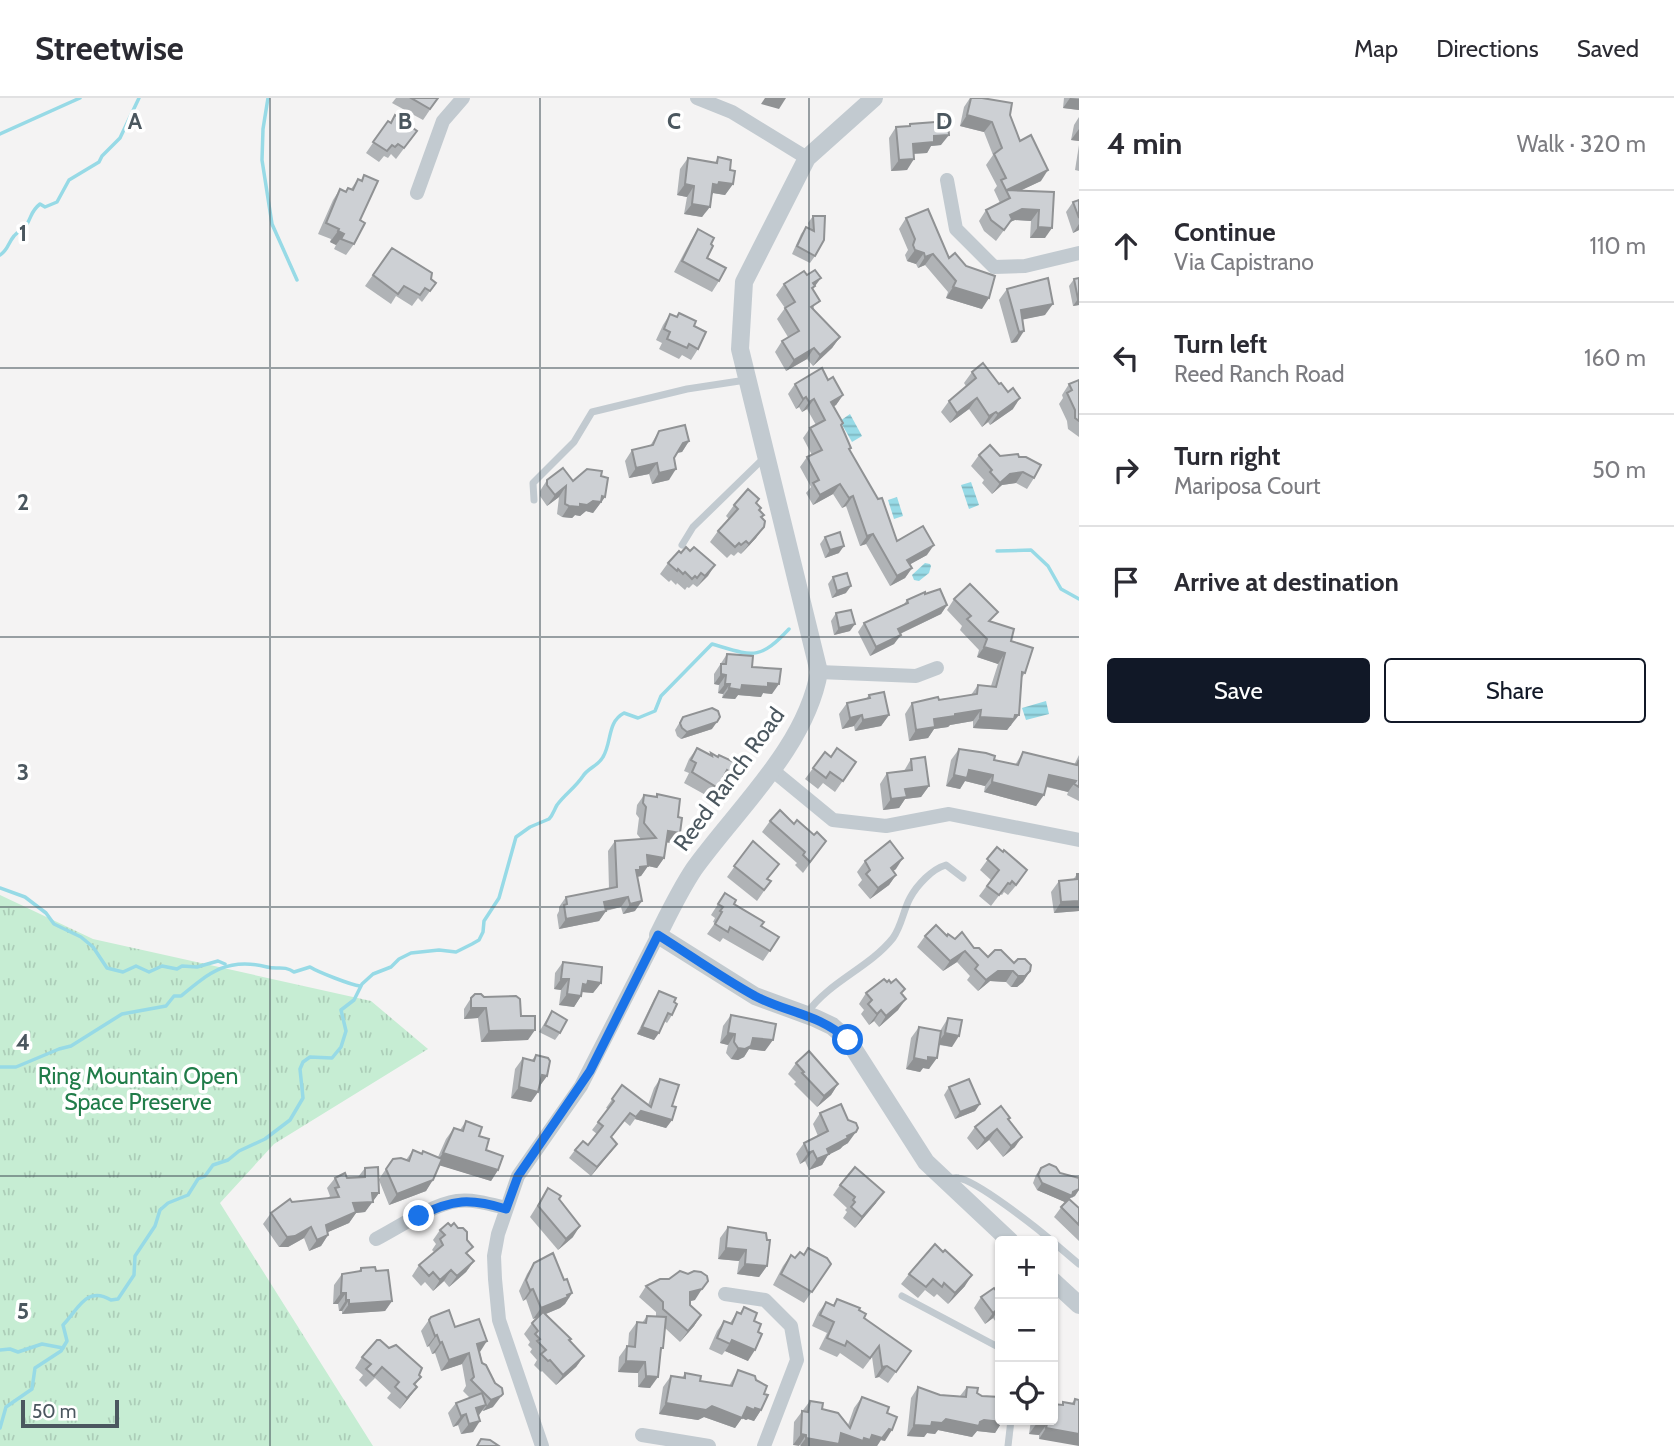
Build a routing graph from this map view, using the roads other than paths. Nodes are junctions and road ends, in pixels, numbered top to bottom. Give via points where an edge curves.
1 (463, 98) edge
2 (697, 98) edge
3 (874, 98) edge
4 (807, 158) junction
5 (947, 180) dead end
6 (417, 193) dead end
7 (1079, 253) edge
8 (747, 380) junction
9 (766, 457) junction
10 (534, 500) dead end
11 (682, 545) dead end
12 (937, 668) dead end
13 (819, 672) junction
14 (771, 769) junction
15 (1079, 840) edge
16 (963, 878) dead end
17 (658, 935) junction
18 (805, 1015) junction
19 (945, 1180) junction
20 (506, 1209) junction
21 (1005, 1236) edge
22 (1045, 1236) edge
23 (376, 1238) dead end
24 (1058, 1247) edge
25 (1079, 1264) edge
26 (1058, 1286) edge
27 (725, 1294) dead end
28 (902, 1296) dead end
29 (1079, 1305) edge
30 (995, 1345) edge
31 (1011, 1425) edge
32 (642, 1435) dead end
33 (542, 1446) edge
34 (709, 1446) edge
35 (764, 1446) edge
36 (1008, 1446) edge

1 - 6 street via 443,121
2 - 4 street via 732,112
3 - 4 street, Reed Ranch Road
4 - 8 street, Reed Ranch Road via 744,282 740,349
5 - 7 street via 956,229 993,267 1025,266
8 - 9 street, Reed Ranch Road
8 - 10 lane via 592,412 574,442 533,483
9 - 11 lane via 701,519
9 - 13 street, Reed Ranch Road
12 - 13 street via 916,676
13 - 14 street, Reed Ranch Road via 801,726
14 - 15 street via 833,820 886,826 949,814
14 - 17 street, Reed Ranch Road via 694,869
16 - 18 lane via 946,865 937,867 909,899 902,925 879,953 818,998
17 - 18 street via 755,996
17 - 20 street, Reed Ranch Road via 587,1076 518,1176
18 - 19 street via 832,1026 848,1040 926,1162
19 - 21 street
19 - 22 lane via 957,1177 969,1182
20 - 23 street via 458,1201
20 - 33 street, Reed Ranch Road via 494,1256 496,1301
24 - 25 lane
26 - 29 street
27 - 35 street via 765,1300 791,1326 797,1360
28 - 30 lane
31 - 36 lane
32 - 34 street

